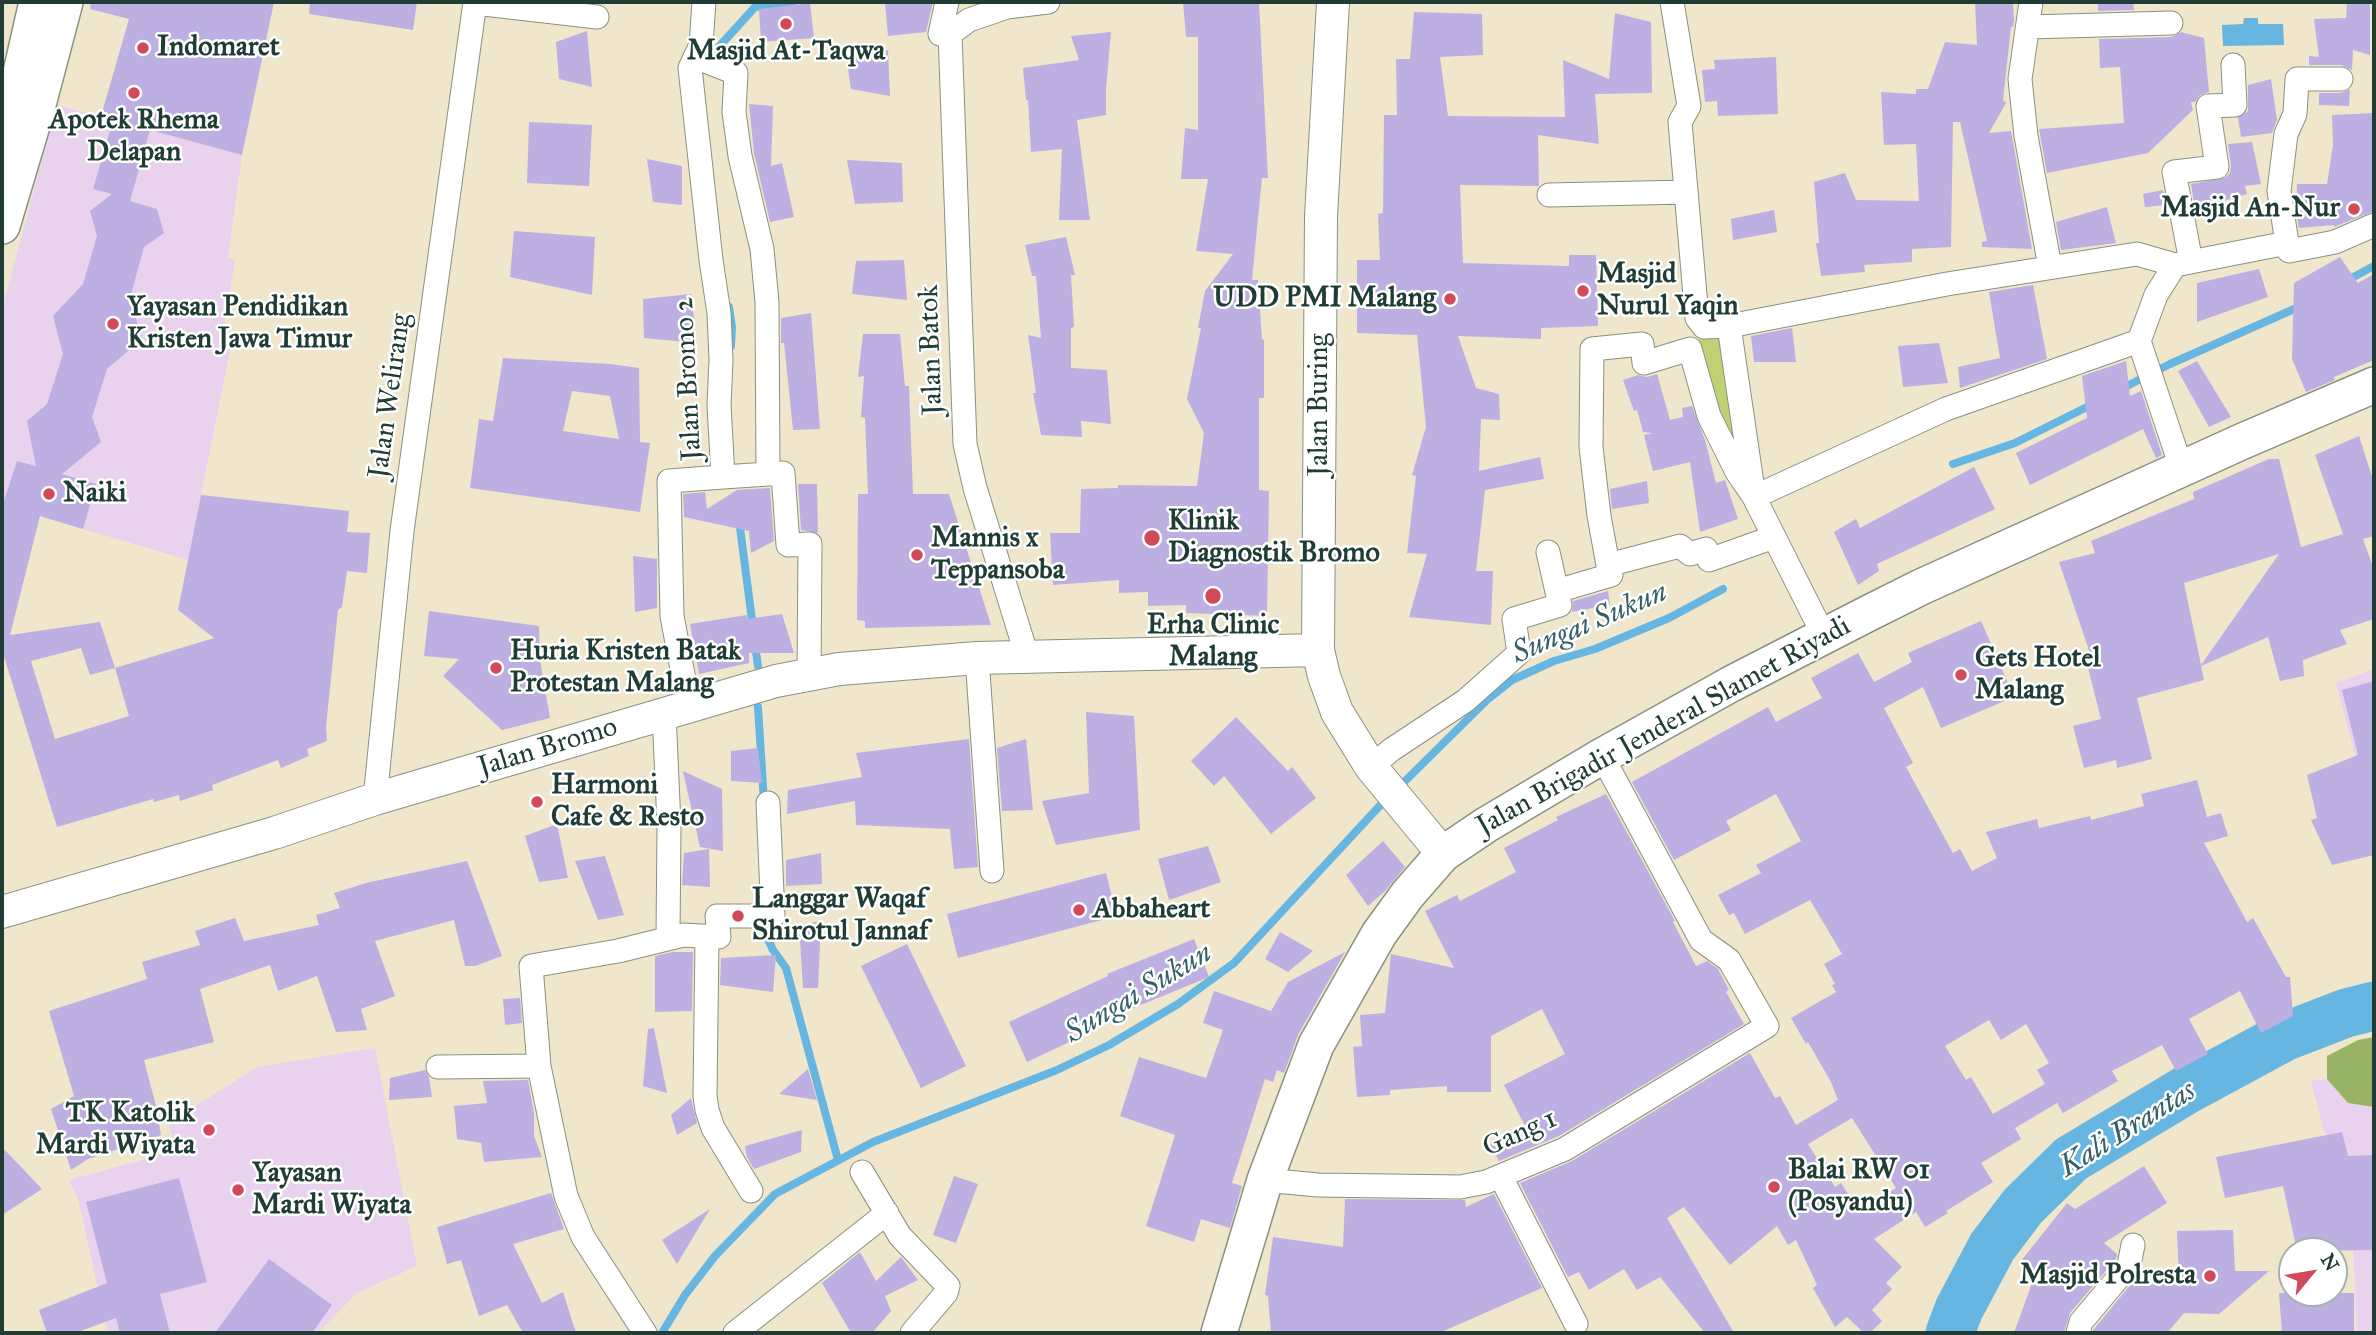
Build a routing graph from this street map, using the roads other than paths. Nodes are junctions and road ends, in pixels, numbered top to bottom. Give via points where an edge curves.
1 (37, 2) edge
2 (65, 2) edge
3 (475, 2) edge
4 (704, 2) edge
5 (947, 2) edge
6 (1048, 2) edge
7 (1333, 2) edge
8 (1672, 2) edge
9 (2031, 2) edge
10 (2164, 16) edge
11 (597, 17) dead end
12 (2029, 27) junction
13 (945, 34) junction
14 (703, 61) junction
15 (2233, 65) dead end
16 (2341, 79) dead end
17 (2, 141) edge
18 (1686, 192) junction
19 (1549, 195) dead end
20 (2374, 225) edge
21 (2, 226) edge
22 (2287, 243) junction
23 (2148, 256) junction
24 (2183, 264) junction
25 (2050, 267) junction
26 (2156, 295) junction
27 (1729, 326) junction
28 (2138, 341) junction
29 (2374, 385) edge
30 (2182, 470) junction
31 (768, 474) junction
32 (731, 476) junction
33 (1754, 497) junction
34 (1774, 537) junction
35 (1548, 552) dead end
36 (1608, 565) junction
37 (1557, 591) junction
38 (1824, 636) junction
39 (1318, 650) junction
40 (1027, 656) junction
41 (976, 658) junction
42 (810, 675) junction
43 (676, 710) junction
44 (1602, 756) junction
45 (1376, 774) junction
46 (375, 799) junction
47 (768, 803) dead end
48 (1443, 854) junction
49 (992, 871) dead end
50 (2, 912) edge
51 (707, 937) junction
52 (668, 938) junction
53 (539, 1066) junction
54 (438, 1067) dead end
55 (862, 1172) dead end
56 (1502, 1177) junction
57 (1265, 1180) junction
58 (751, 1191) dead end
59 (887, 1213) junction
60 (2133, 1245) dead end
61 (1576, 1324) dead end
62 (645, 1333) edge
63 (735, 1333) edge
64 (912, 1333) edge
65 (1219, 1333) edge
66 (2077, 1333) edge

1 - 17 main road
2 - 21 main road
3 - 11 street
3 - 46 street, Jalan Welirang via 402,531
4 - 14 street, Jalan Bromo 2
5 - 13 street, Jalan Batok
6 - 13 street via 1007,7
7 - 39 street, Jalan Buring via 1321,216
8 - 18 street via 1689,106 1680,122
9 - 12 street
10 - 12 street
12 - 25 street via 2020,79
13 - 40 street, Jalan Batok via 965,444
14 - 31 street via 736,73 734,112 762,249 767,302
14 - 32 street, Jalan Bromo 2 via 690,68 719,313 719,405
15 - 24 street via 2235,105 2208,106 2217,167 2174,172
16 - 22 street via 2297,79 2295,114 2286,134 2279,191
18 - 19 street
18 - 27 street via 1697,318 1704,327
20 - 22 street via 2335,242 2289,251
22 - 24 street
23 - 24 street
23 - 25 street
23 - 26 street
24 - 26 street
25 - 27 street
26 - 28 street
27 - 33 street
28 - 30 street
28 - 33 street via 1947,409
29 - 30 main road, Jalan Brigadir Jenderal Slamet Riyadi
30 - 38 main road, Jalan Brigadir Jenderal Slamet Riyadi via 1921,587
31 - 32 street
31 - 42 street via 783,473 788,545 810,544
32 - 43 street, Jalan Bromo 2 via 669,481
33 - 34 street
33 - 36 street via 1709,416 1690,348 1644,363 1642,344 1592,349 1591,447
34 - 36 street via 1709,560 1706,549 1690,554 1680,546
34 - 38 street
35 - 37 street
36 - 37 street via 1611,575
37 - 45 street via 1560,605 1514,619 1519,653 1465,701 1391,750
38 - 44 main road, Jalan Brigadir Jenderal Slamet Riyadi
39 - 40 street, Jalan Bromo
39 - 45 street, Jalan Buring via 1338,712
40 - 41 street, Jalan Bromo
41 - 42 street, Jalan Bromo
41 - 49 street
42 - 43 street, Jalan Bromo
43 - 46 street, Jalan Bromo
43 - 52 street
44 - 48 main road, Jalan Brigadir Jenderal Slamet Riyadi
44 - 56 street, Gang 1 via 1701,940 1728,960 1767,1026 1565,1149
45 - 48 street, Jalan Buring
46 - 50 street, Jalan Bromo
47 - 51 street via 773,916 717,916 719,937
48 - 57 main road, Jalan Brigadir Jenderal Slamet Riyadi via 1379,933 1333,1013 1316,1045
51 - 52 street
51 - 58 street via 707,1110
52 - 53 street via 531,965
53 - 54 street
53 - 62 street via 566,1196 583,1237
55 - 59 street
56 - 57 street, Gang 1 via 1460,1187
56 - 61 street
57 - 65 main road, Jalan Brigadir Jenderal Slamet Riyadi
59 - 63 street
59 - 64 street via 900,1236 948,1286
60 - 66 street via 2129,1265 2081,1322

